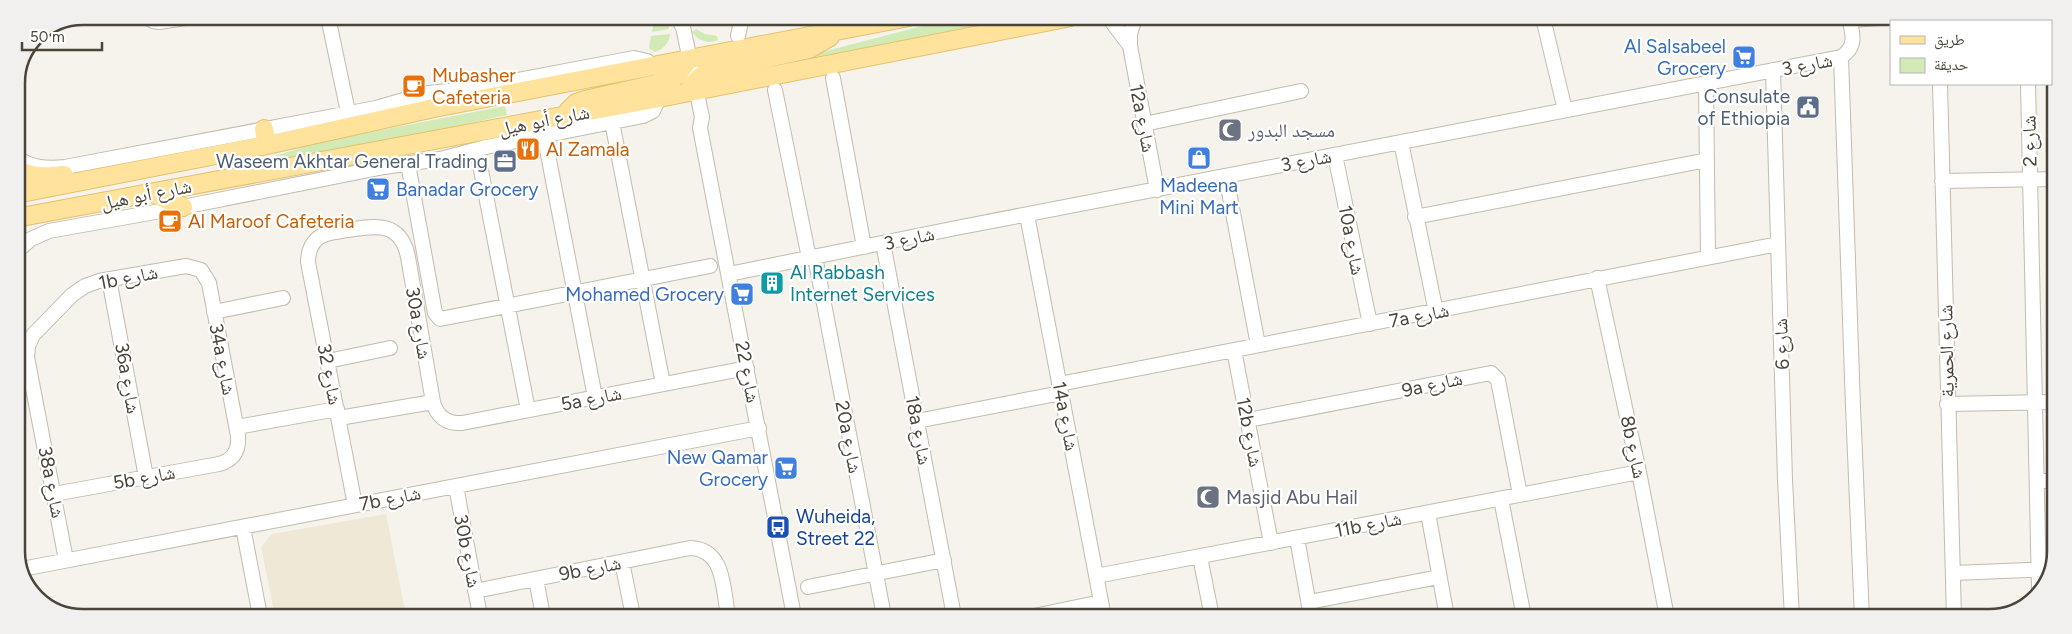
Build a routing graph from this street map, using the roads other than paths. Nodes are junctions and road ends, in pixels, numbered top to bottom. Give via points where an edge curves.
1 (330, 25) edge
2 (682, 25) edge
3 (740, 25) edge
4 (822, 25) edge
5 (869, 25) edge
6 (1032, 25) edge
7 (1115, 25) edge
8 (1133, 25) edge
9 (1545, 25) edge
10 (1851, 25) edge
11 (834, 32) junction
12 (738, 36) dead end
13 (1130, 46) junction
14 (1841, 57) junction
15 (680, 65) junction
16 (653, 68) junction
17 (1773, 70) junction
18 (833, 78) dead end
19 (1706, 83) junction
20 (1940, 85) edge
21 (2028, 85) edge
22 (693, 88) junction
23 (775, 90) dead end
24 (1301, 91) dead end
25 (659, 98) junction
26 (1565, 110) junction
27 (348, 112) junction
28 (565, 116) junction
29 (612, 122) junction
30 (1144, 124) junction
31 (544, 134) junction
32 (265, 137) junction
33 (1401, 142) junction
34 (477, 150) junction
35 (1335, 155) junction
36 (1707, 160) junction
37 (25, 162) edge
38 (408, 164) junction
39 (25, 173) edge
40 (1226, 176) junction
41 (99, 179) junction
42 (2030, 179) junction
43 (2047, 179) edge
44 (1942, 181) junction
45 (1157, 190) junction
46 (25, 192) edge
47 (153, 193) junction
48 (25, 205) edge
49 (78, 207) junction
50 (182, 207) junction
51 (1027, 215) junction
52 (25, 216) edge
53 (1415, 217) junction
54 (25, 229) edge
55 (396, 234) joint
56 (25, 244) edge
57 (883, 244) junction
58 (1778, 244) junction
59 (864, 247) junction
60 (812, 257) junction
61 (1708, 257) junction
62 (710, 266) dead end
63 (194, 267) joint
64 (728, 274) junction
65 (1597, 278) junction
66 (109, 279) junction
67 (642, 279) junction
68 (575, 292) junction
69 (282, 298) dead end
70 (507, 306) junction
71 (214, 312) junction
72 (1436, 312) junction
73 (1370, 324) junction
74 (1258, 345) junction
75 (28, 346) joint
76 (390, 348) dead end
77 (1234, 350) junction
78 (328, 361) junction
79 (747, 368) junction
80 (663, 384) junction
81 (1060, 388) junction
82 (596, 397) junction
83 (2035, 402) junction
84 (2047, 402) edge
85 (1947, 404) junction
86 (435, 408) junction
87 (528, 410) junction
88 (338, 414) junction
89 (1248, 420) junction
90 (917, 421) junction
91 (237, 427) junction
92 (759, 428) junction
93 (233, 457) joint
94 (1639, 472) junction
95 (146, 477) junction
96 (2037, 481) junction
97 (2047, 481) edge
98 (456, 486) junction
99 (54, 494) junction
100 (1520, 495) junction
101 (1501, 499) junction
102 (355, 505) junction
103 (1428, 513) junction
104 (243, 528) junction
105 (1297, 538) junction
106 (1271, 543) junction
107 (1200, 557) junction
108 (66, 560) junction
109 (944, 560) junction
110 (622, 562) junction
111 (2045, 564) edge
112 (28, 568) edge
113 (2044, 569) edge
114 (1953, 573) junction
115 (875, 574) junction
116 (1096, 576) junction
117 (1440, 577) junction
118 (536, 579) junction
119 (808, 587) dead end
120 (475, 591) junction
121 (1101, 602) junction
122 (1309, 602) junction
123 (259, 609) edge
124 (479, 609) edge
125 (542, 609) edge
126 (632, 609) edge
127 (727, 609) edge
128 (793, 609) edge
129 (882, 609) edge
130 (953, 609) edge
131 (1067, 609) edge
132 (1102, 609) edge
133 (1210, 609) edge
134 (1310, 609) edge
135 (1446, 609) edge
136 (1522, 609) edge
137 (1665, 609) edge
138 (1792, 609) edge
139 (1862, 609) edge
140 (1954, 609) edge

1 - 27 street
2 - 15 street, شارع 22
3 - 12 street
4 - 11 street
5 - 11 main road, شارع أبو هيل
6 - 22 main road, شارع أبو هيل
7 - 13 street, 12a شارع
8 - 13 street, 12a شارع
9 - 26 street
10 - 14 street, شارع 3 via 1853,42 1850,50
11 - 15 main road, شارع أبو هيل
11 - 22 main road via 809,49 712,70
13 - 30 street, 12a شارع
14 - 17 street, شارع 3
14 - 139 street
15 - 16 main road, شارع أبو هيل
15 - 22 street, شارع 22
15 - 28 main road via 674,79 584,100 576,103
16 - 27 street via 646,61 634,58 470,89 428,93 376,108
16 - 32 main road, شارع أبو هيل
17 - 19 street, شارع 3
17 - 58 street, شارع 6
18 - 59 street
19 - 26 street, شارع 3
19 - 36 street
20 - 44 street, شارع الحمرية
21 - 42 street, شارع 2
22 - 25 main road, شارع أبو هيل
22 - 64 street, شارع 22 via 693,119 700,128
23 - 60 street, 20a شارع
24 - 30 street
25 - 28 main road, شارع أبو هيل
25 - 29 street via 649,114
26 - 33 street, شارع 3
27 - 32 street
28 - 47 main road, شارع أبو هيل
29 - 31 street
29 - 67 street
30 - 45 street, 12a شارع
31 - 34 street
31 - 68 street
32 - 37 street via 65,167 43,168
32 - 41 main road, شارع أبو هيل
33 - 35 street, شارع 3
33 - 53 street
34 - 38 street
34 - 70 street
35 - 40 street, شارع 3
35 - 73 street, 10a شارع
36 - 53 street
36 - 61 street
38 - 50 street
38 - 70 street via 436,315 443,319
39 - 41 main road via 43,177 80,174
40 - 45 street, شارع 3
40 - 74 street
41 - 46 main road, شارع أبو هيل
41 - 48 main road via 78,196
42 - 43 street
42 - 44 street
42 - 83 street, شارع 2
44 - 85 street, شارع الحمرية
45 - 51 street, شارع 3
47 - 49 main road, شارع أبو هيل
47 - 50 main road
49 - 52 main road, شارع أبو هيل
49 - 54 main road via 60,219
50 - 56 street via 49,231
51 - 57 street, شارع 3
51 - 81 street, 14a شارع
53 - 72 street
55 - 78 street, شارع 32 via 380,226 372,226 330,234 314,243 308,262
55 - 86 street, 30a شارع via 406,248
57 - 59 street, شارع 3
57 - 90 street, 18a شارع
58 - 61 street, 7a شارع
58 - 138 street, شارع 6
59 - 60 street, شارع 3
60 - 64 street, شارع 3
60 - 115 street, 20a شارع
61 - 65 street, 7a شارع
62 - 67 street
63 - 66 street, 1b شارع
63 - 71 street, 34a شارع via 206,276
64 - 79 street, شارع 22
65 - 72 street, 7a شارع
65 - 94 street, 8b شارع
66 - 75 street, 1b شارع via 85,286 72,295 33,335
66 - 95 street, 36a شارع
67 - 68 street
67 - 80 street
68 - 70 street
68 - 82 street
69 - 71 street
70 - 87 street
71 - 91 street, 34a شارع
72 - 73 street, 7a شارع
73 - 74 street, 7a شارع
74 - 77 street, 7a شارع
75 - 99 street, 38a شارع via 28,362
76 - 78 street
77 - 81 street, 7a شارع
77 - 89 street, 12b شارع
78 - 88 street, شارع 32
79 - 80 street, 5a شارع
79 - 92 street, شارع 22
80 - 82 street, 5a شارع
81 - 90 street, 7a شارع
81 - 116 street, 14a شارع
82 - 87 street, 5a شارع
83 - 84 street
83 - 85 street
83 - 96 street, شارع 2
85 - 114 street, شارع الحمرية
86 - 87 street, 5a شارع via 443,418 455,423
86 - 88 street
88 - 91 street
88 - 102 street, شارع 32
89 - 100 street, 9a شارع via 1491,373 1498,380
89 - 106 street, 12b شارع
90 - 109 street, 18a شارع
91 - 93 street, 34a شارع via 238,444
92 - 98 street, 7b شارع
92 - 128 street, شارع 22
93 - 95 street, 5b شارع via 219,464
94 - 100 street, 11b شارع
94 - 137 street, 8b شارع
95 - 99 street, 5b شارع
96 - 97 street
96 - 111 street, شارع 2
98 - 102 street, 7b شارع
98 - 120 street, 30b شارع
99 - 108 street, 38a شارع
100 - 101 street, 11b شارع
101 - 103 street, 11b شارع
101 - 136 street
102 - 104 street, 7b شارع
103 - 105 street, 11b شارع
103 - 117 street
104 - 108 street, 7b شارع
104 - 123 street
105 - 106 street, 11b شارع
105 - 122 street
106 - 107 street, 11b شارع
107 - 116 street, 11b شارع
107 - 133 street
108 - 112 street, 7b شارع
109 - 115 street
109 - 130 street, 18a شارع
110 - 118 street, 9b شارع
110 - 126 street
110 - 127 street, 9b شارع via 690,548 705,550 717,564
113 - 114 street
114 - 140 street, شارع الحمرية
115 - 119 street
115 - 129 street, 20a شارع
116 - 121 street, 14a شارع
117 - 122 street
117 - 135 street
118 - 120 street, 9b شارع
118 - 125 street
120 - 124 street, 30b شارع
121 - 131 street
121 - 132 street, 14a شارع
122 - 134 street

